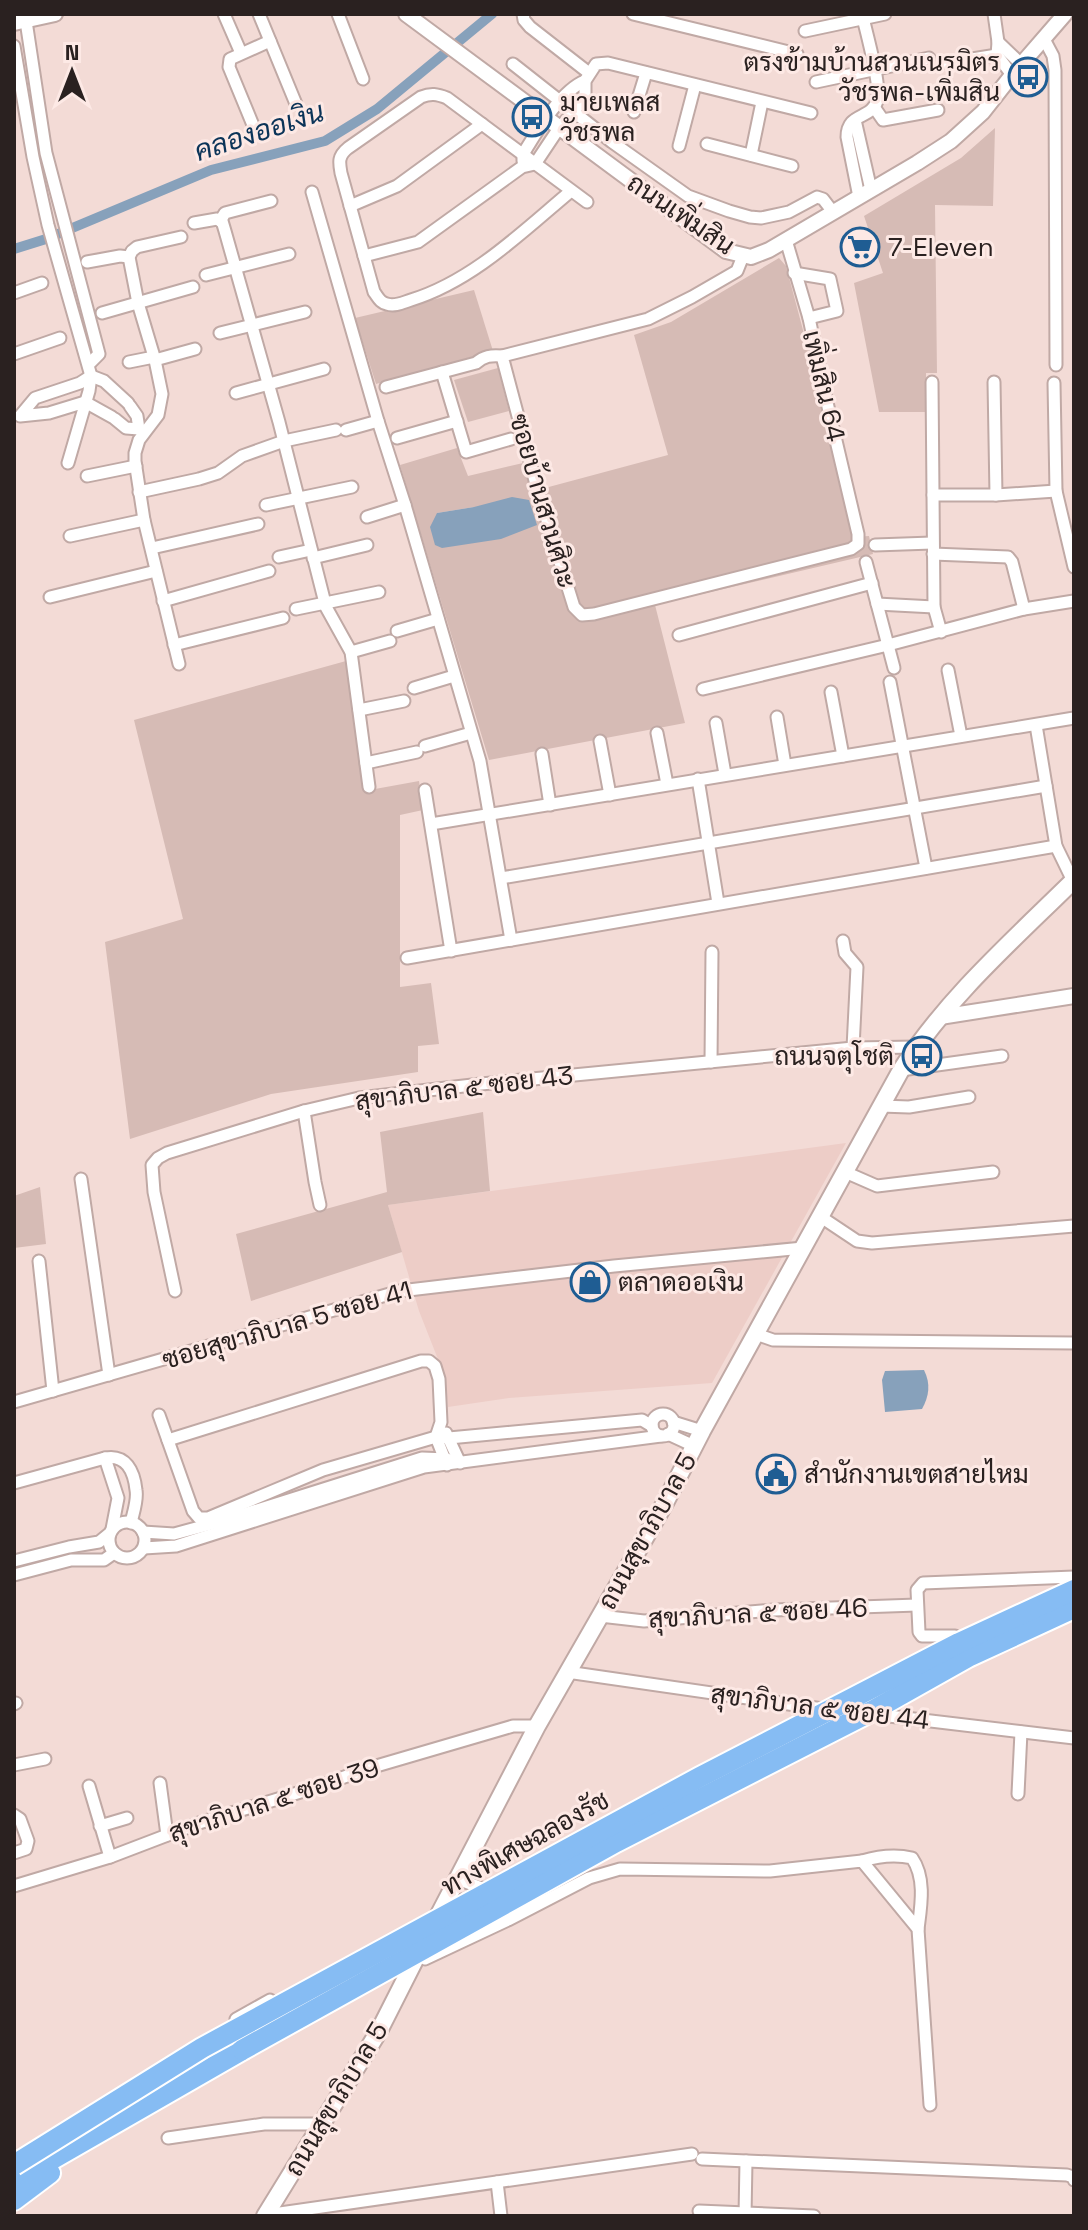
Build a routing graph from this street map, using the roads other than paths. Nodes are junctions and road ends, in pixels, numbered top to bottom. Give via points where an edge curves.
1 (55, 14) edge
2 (224, 14) edge
3 (259, 14) edge
4 (338, 14) edge
5 (406, 14) edge
6 (523, 14) edge
7 (633, 14) edge
8 (885, 14) edge
9 (994, 14) edge
10 (1065, 14) edge
11 (863, 16) edge
12 (20, 22) edge
13 (805, 31) dead end
14 (1044, 39) junction
15 (270, 41) junction
16 (998, 42) junction
17 (14, 46) edge
18 (241, 53) junction
19 (797, 54) dead end
20 (997, 55) junction
21 (929, 58) dead end
22 (947, 63) dead end
23 (513, 64) dead end
24 (1016, 69) junction
25 (874, 70) junction
26 (646, 73) junction
27 (587, 77) junction
28 (363, 79) dead end
29 (816, 82) dead end
30 (695, 85) junction
31 (561, 101) junction
32 (762, 102) junction
33 (296, 104) dead end
34 (874, 107) junction
35 (938, 110) dead end
36 (574, 112) junction
37 (634, 112) dead end
38 (811, 113) dead end
39 (546, 119) junction
40 (482, 124) junction
41 (559, 128) junction
42 (255, 130) dead end
43 (707, 144) dead end
44 (679, 146) dead end
45 (751, 155) junction
46 (527, 161) junction
47 (792, 166) dead end
48 (571, 191) junction
49 (312, 192) dead end
50 (865, 193) junction
51 (271, 201) dead end
52 (587, 202) dead end
53 (350, 206) junction
54 (833, 212) junction
55 (220, 221) junction
56 (194, 223) dead end
57 (181, 237) dead end
58 (786, 240) junction
59 (289, 254) dead end
60 (364, 256) junction
61 (743, 256) junction
62 (129, 257) junction
63 (87, 262) dead end
64 (235, 268) junction
65 (794, 273) junction
66 (206, 275) dead end
67 (42, 283) dead end
68 (193, 287) dead end
69 (14, 293) edge
70 (138, 303) junction
71 (305, 312) dead end
72 (102, 313) dead end
73 (809, 318) junction
74 (251, 326) junction
75 (220, 333) dead end
76 (60, 338) dead end
77 (195, 349) dead end
78 (14, 354) edge
79 (502, 356) junction
80 (155, 359) junction
81 (129, 362) dead end
82 (1056, 365) dead end
83 (324, 369) dead end
84 (90, 370) junction
85 (442, 372) junction
86 (932, 382) dead end
87 (994, 382) dead end
88 (1054, 383) dead end
89 (269, 385) junction
90 (386, 387) dead end
91 (236, 393) dead end
92 (85, 402) junction
93 (17, 417) edge
94 (378, 421) junction
95 (457, 421) junction
96 (142, 431) junction
97 (397, 438) dead end
98 (511, 439) dead end
99 (284, 441) junction
100 (68, 463) dead end
101 (136, 466) junction
102 (87, 476) dead end
103 (352, 487) dead end
104 (1056, 491) junction
105 (139, 492) junction
106 (933, 495) junction
107 (996, 495) junction
108 (297, 498) junction
109 (266, 505) dead end
110 (405, 505) junction
111 (367, 517) dead end
112 (1069, 517) edge
113 (144, 520) junction
114 (258, 524) dead end
115 (858, 534) joint
116 (70, 536) dead end
117 (367, 545) dead end
118 (875, 545) dead end
119 (152, 548) junction
120 (932, 549) junction
121 (312, 554) junction
122 (279, 557) dead end
123 (866, 562) dead end
124 (1074, 567) edge
125 (156, 571) junction
126 (269, 571) dead end
127 (872, 583) junction
128 (379, 592) dead end
129 (50, 597) dead end
130 (163, 601) junction
131 (1074, 601) edge
132 (325, 603) junction
133 (877, 604) junction
134 (934, 607) junction
135 (296, 609) dead end
136 (1024, 609) junction
137 (283, 618) dead end
138 (438, 619) junction
139 (941, 632) junction
140 (679, 635) dead end
141 (174, 645) junction
142 (888, 645) junction
143 (351, 652) junction
144 (179, 664) dead end
145 (894, 668) dead end
146 (948, 670) dead end
147 (454, 676) junction
148 (890, 682) dead end
149 (414, 688) dead end
150 (703, 689) dead end
151 (831, 692) dead end
152 (404, 701) dead end
153 (359, 710) junction
154 (777, 717) dead end
155 (1074, 718) edge
156 (716, 723) dead end
157 (1036, 725) junction
158 (471, 733) junction
159 (657, 733) dead end
160 (961, 736) junction
161 (600, 741) dead end
162 (902, 746) junction
163 (542, 754) dead end
164 (843, 756) junction
165 (366, 763) junction
166 (785, 765) junction
167 (725, 774) junction
168 (698, 779) junction
169 (667, 784) junction
170 (1046, 786) junction
171 (369, 787) dead end
172 (425, 790) dead end
173 (610, 795) junction
174 (550, 805) junction
175 (915, 808) junction
176 (490, 813) junction
177 (431, 824) junction
178 (709, 843) junction
179 (1056, 846) junction
180 (926, 868) junction
181 (501, 878) junction
182 (1074, 880) edge
183 (718, 903) junction
184 (511, 940) junction
185 (843, 941) dead end
186 (451, 951) junction
187 (712, 952) dead end
188 (407, 958) dead end
189 (1074, 996) edge
190 (940, 1017) junction
191 (916, 1047) junction
192 (853, 1048) junction
193 (1002, 1056) dead end
194 (711, 1062) junction
195 (901, 1070) junction
196 (969, 1097) dead end
197 (881, 1106) junction
198 (304, 1111) junction
199 (845, 1172) junction
200 (993, 1172) dead end
201 (81, 1179) dead end
202 (320, 1205) dead end
203 (821, 1217) junction
204 (1074, 1226) edge
205 (803, 1248) junction
206 (39, 1261) dead end
207 (175, 1291) dead end
208 (756, 1334) junction
209 (1074, 1343) edge
210 (109, 1375) junction
211 (53, 1391) junction
212 (14, 1402) edge
213 (159, 1415) dead end
214 (673, 1422) junction
215 (652, 1426) junction
216 (664, 1435) junction
217 (442, 1437) junction
218 (698, 1439) junction
219 (168, 1440) junction
220 (105, 1458) junction
221 (452, 1461) junction
222 (14, 1483) edge
223 (131, 1523) junction
224 (111, 1531) junction
225 (143, 1532) junction
226 (69, 1547) junction
227 (144, 1548) junction
228 (114, 1553) junction
229 (19, 1559) edge
230 (71, 1560) junction
231 (29, 1571) junction
232 (14, 1575) edge
233 (1074, 1577) edge
234 (1074, 1590) edge
235 (917, 1605) junction
236 (1074, 1608) edge
237 (600, 1616) junction
238 (955, 1636) dead end
239 (567, 1672) junction
240 (537, 1726) junction
241 (1021, 1732) junction
242 (1074, 1738) edge
243 (45, 1759) dead end
244 (14, 1765) edge
245 (160, 1783) dead end
246 (89, 1786) dead end
247 (1018, 1794) dead end
248 (14, 1815) edge
249 (127, 1818) dead end
250 (100, 1826) junction
251 (19, 1833) edge
252 (167, 1835) junction
253 (14, 1853) edge
254 (110, 1857) junction
255 (862, 1861) junction
256 (458, 1879) junction
257 (14, 1886) edge
258 (540, 1904) junction
259 (918, 1929) junction
260 (430, 1931) junction
261 (413, 1964) junction
262 (173, 2089) junction
263 (930, 2105) dead end
264 (321, 2124) junction
265 (168, 2138) dead end
266 (14, 2155) edge
267 (746, 2161) junction
268 (14, 2165) edge
269 (1074, 2180) edge
270 (14, 2181) edge
271 (497, 2182) junction
272 (14, 2200) edge
273 (699, 2211) dead end
274 (745, 2214) edge
275 (266, 2216) edge
276 (501, 2216) edge
277 (814, 2216) edge

1 - 12 street
2 - 18 street
3 - 15 street
4 - 28 street
5 - 39 street, ถนนเพิ่มสิน
6 - 27 street via 530,27
7 - 19 street
8 - 11 street
9 - 16 street
10 - 14 street, ถนนเพิ่มสิน
11 - 13 street
11 - 25 street
12 - 84 street via 46,153 99,354
14 - 24 street, ถนนเพิ่มสิน
14 - 82 street via 1055,70
15 - 18 street
15 - 33 street
16 - 20 street
16 - 24 street
17 - 84 street via 48,225
18 - 42 street via 230,59 229,67
20 - 22 street
20 - 24 street
21 - 25 street
23 - 31 street
24 - 50 street, ถนนเพิ่มสิน via 983,112 951,141
25 - 29 street
25 - 34 street via 879,93
26 - 27 street via 601,63
26 - 30 street
26 - 37 street
27 - 31 street
27 - 36 street via 585,95
30 - 32 street
30 - 44 street
31 - 36 street
31 - 39 street
32 - 38 street
32 - 45 street
34 - 35 street via 883,120
34 - 50 street via 855,120
36 - 41 street
36 - 54 street via 688,196 750,217 771,217 817,197
39 - 41 street, ถนนเพิ่มสิน
39 - 46 street
40 - 46 street
40 - 53 street via 397,186
40 - 53 street via 438,94 421,97 342,153 339,160
41 - 46 street
41 - 61 street, ถนนเพิ่มสิน via 726,251
43 - 45 street
45 - 47 street
46 - 48 street
46 - 60 street via 418,242
48 - 52 street
48 - 60 street via 477,267 422,297 396,305 380,301
49 - 94 street
50 - 54 street, ถนนเพิ่มสิน
51 - 55 street via 225,213
53 - 60 street
54 - 58 street, ถนนเพิ่มสิน
55 - 56 street
55 - 64 street
57 - 62 street via 137,247
58 - 61 street, ถนนเพิ่มสิน via 760,254
58 - 65 street, เพิ่มสิน 64
59 - 64 street
61 - 79 street via 737,271 648,319
62 - 63 street
62 - 70 street
64 - 66 street
64 - 74 street
65 - 73 street, เพิ่มสิน 64
65 - 73 street via 830,279 837,311
67 - 69 street
68 - 70 street
70 - 72 street
70 - 80 street
71 - 74 street
73 - 115 street, เพิ่มสิน 64
74 - 75 street
74 - 89 street
76 - 78 street
77 - 80 street
79 - 85 street via 497,362
79 - 115 street, ซอยบ้านสวนศิวะ via 537,488 574,607 582,615 851,549 858,544
80 - 81 street
80 - 96 street via 162,394 158,415
83 - 89 street
84 - 92 street
84 - 93 street via 80,383 35,398
84 - 96 street via 129,404
85 - 90 street
85 - 95 street
86 - 106 street
87 - 107 street
88 - 104 street
89 - 91 street
89 - 99 street
92 - 93 street
92 - 96 street via 126,428
92 - 100 street
94 - 99 street
94 - 110 street
95 - 97 street
95 - 98 street via 466,452
96 - 101 street
99 - 105 street via 242,456 218,473
99 - 108 street
101 - 102 street
101 - 105 street
103 - 108 street
104 - 107 street
104 - 112 street
105 - 113 street
106 - 107 street
106 - 120 street
108 - 109 street
108 - 121 street
110 - 111 street
110 - 138 street
112 - 124 street
113 - 116 street
113 - 119 street
114 - 119 street
117 - 121 street
118 - 120 street
119 - 125 street
120 - 134 street
120 - 136 street via 1008,557
121 - 122 street
121 - 132 street
123 - 127 street
125 - 129 street
125 - 130 street
126 - 130 street
127 - 133 street
127 - 140 street
128 - 132 street
130 - 141 street
131 - 136 street
132 - 135 street
132 - 143 street
133 - 134 street
133 - 142 street
134 - 139 street
136 - 139 street
137 - 141 street
138 - 143 street
138 - 147 street
139 - 142 street
141 - 144 street
142 - 145 street
142 - 150 street
143 - 153 street
146 - 160 street
147 - 149 street
147 - 158 street
148 - 162 street
151 - 164 street
152 - 153 street
153 - 165 street
154 - 166 street
155 - 157 street
156 - 167 street
157 - 160 street
157 - 170 street
158 - 165 street
158 - 176 street
159 - 169 street
160 - 162 street
161 - 173 street
162 - 164 street
162 - 175 street
163 - 174 street
164 - 166 street
165 - 171 street
166 - 167 street
167 - 168 street
168 - 169 street
168 - 178 street
169 - 173 street
170 - 175 street
170 - 179 street
172 - 177 street
173 - 174 street
174 - 176 street
175 - 178 street
175 - 180 street
176 - 177 street
176 - 181 street
177 - 186 street
178 - 181 street
178 - 183 street
179 - 180 street
179 - 182 street
180 - 183 street
181 - 184 street
182 - 190 main road, ถนนสุขาภิบาล 5
183 - 184 street
184 - 186 street
185 - 192 street via 857,967
186 - 188 street
187 - 194 street
189 - 190 street
190 - 191 main road, ถนนสุขาภิบาล 5
191 - 192 street, สุขาภิบาล ๕ ซอย 43
191 - 195 main road, ถนนสุขาภิบาล 5
192 - 194 street, สุขาภิบาล ๕ ซอย 43
193 - 195 street
194 - 198 street, สุขาภิบาล ๕ ซอย 43 via 359,1098
195 - 197 main road, ถนนสุขาภิบาล 5
196 - 197 street
197 - 199 main road, ถนนสุขาภิบาล 5
198 - 202 street
198 - 207 street, สุขาภิบาล ๕ ซอย 43 via 167,1153 152,1165
199 - 200 street via 877,1186
199 - 203 main road, ถนนสุขาภิบาล 5
201 - 210 street
203 - 204 street via 857,1241 872,1243
203 - 205 main road, ถนนสุขาภิบาล 5
205 - 208 main road, ถนนสุขาภิบาล 5
205 - 210 street, ซอยสุขาภิบาล 5 ซอย 41 via 400,1291
206 - 211 street
208 - 209 street via 773,1340
208 - 218 main road, ถนนสุขาภิบาล 5
210 - 211 street, ซอยสุขาภิบาล 5 ซอย 41
211 - 212 street, ซอยสุขาภิบาล 5 ซอย 41
213 - 219 street
214 - 215 street via 659,1415
214 - 216 street
214 - 218 street
215 - 216 street
215 - 217 street via 642,1420
216 - 218 street
216 - 221 street
217 - 219 street via 323,1470 208,1518 193,1511
217 - 219 street via 439,1379 435,1366 421,1361
217 - 221 street
218 - 237 main road, ถนนสุขาภิบาล 5
220 - 222 street
220 - 223 street via 122,1458 128,1464 137,1492
220 - 224 street via 118,1498
221 - 225 street via 422,1458 174,1534
221 - 227 street via 176,1546
223 - 224 street
223 - 225 street
224 - 226 street via 99,1542
224 - 228 street via 108,1544
225 - 227 street
226 - 229 street
226 - 230 street
227 - 228 street via 132,1558
228 - 230 street via 104,1560
229 - 231 street
230 - 231 street
231 - 232 street
233 - 235 street via 923,1583
234 - 268 highway, ทางพิเศษฉลองรัช, bridge via 959,1643 673,1792 202,2048
235 - 237 street, สุขาภิบาล ๕ ซอย 46 via 644,1621
235 - 238 street via 922,1636
236 - 262 highway, ทางพิเศษฉลองรัช, bridge via 968,1657 616,1842
237 - 239 main road, ถนนสุขาภิบาล 5
239 - 240 main road, ถนนสุขาภิบาล 5
239 - 241 street, สุขาภิบาล ๕ ซอย 44 via 792,1706
240 - 252 street, สุขาภิบาล ๕ ซอย 39 via 513,1726 435,1748
240 - 256 main road, ถนนสุขาภิบาล 5
241 - 242 street, สุขาภิบาล ๕ ซอย 44
241 - 247 street
243 - 244 street
245 - 252 street
246 - 250 street
248 - 251 street via 20,1819
249 - 250 street
250 - 254 street
251 - 253 street via 27,1847
252 - 254 street, สุขาภิบาล ๕ ซอย 39
254 - 257 street, สุขาภิบาล ๕ ซอย 39
255 - 258 street via 770,1871 620,1869 589,1878
255 - 259 street
255 - 259 street via 878,1856 912,1858 922,1899
256 - 258 street
256 - 260 main road, ถนนสุขาภิบาล 5
258 - 261 street
259 - 263 street
260 - 261 main road, ถนนสุขาภิบาล 5
260 - 266 street via 415,1929 388,1937 249,2011
261 - 264 main road, ถนนสุขาภิบาล 5
262 - 270 highway, ทางพิเศษฉลองรัช
262 - 272 highway
264 - 265 street via 264,2124
264 - 275 main road, ถนนสุขาภิบาล 5
267 - 269 street via 1067,2175
267 - 271 street via 697,2156
267 - 274 street
271 - 275 street
271 - 276 street
273 - 274 street
274 - 277 street

